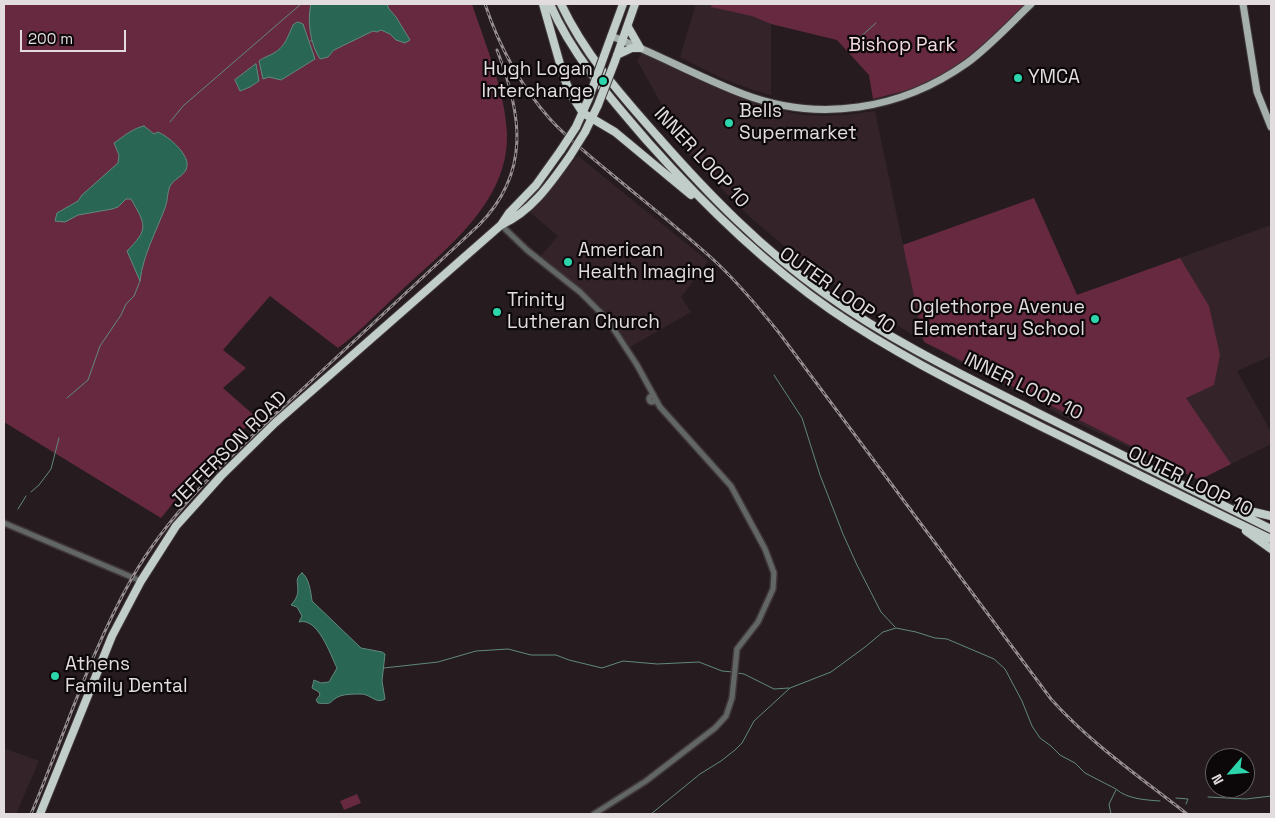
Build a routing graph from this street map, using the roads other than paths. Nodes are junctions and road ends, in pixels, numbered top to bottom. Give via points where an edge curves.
1 (543, 4) edge
2 (550, 4) edge
3 (561, 4) edge
4 (623, 4) edge
5 (630, 4) edge
6 (636, 4) edge
7 (1031, 4) edge
8 (1243, 4) edge
9 (628, 28) junction
10 (617, 39) junction
11 (640, 48) junction
12 (616, 58) junction
13 (583, 113) junction
14 (591, 119) junction
15 (1271, 127) edge
16 (718, 217) junction
17 (501, 226) junction
18 (1222, 504) junction
19 (1271, 516) edge
20 (1228, 519) junction
21 (4, 523) edge
22 (1271, 529) edge
23 (1271, 539) edge
24 (1271, 550) edge
25 (141, 581) junction
26 (40, 814) edge
27 (594, 814) edge

1 - 13 highway via 564,78
2 - 16 highway, OUTER LOOP 10 via 592,76
3 - 18 highway, INNER LOOP 10 via 604,75 690,173 740,224 822,292 925,356
4 - 10 highway
5 - 10 highway
6 - 9 highway
7 - 11 main road via 980,52 945,77 901,97 852,109 778,105 743,94
8 - 15 main road via 1257,92
9 - 10 highway
9 - 11 highway
10 - 11 main road
10 - 12 highway, JEFFERSON ROAD
10 - 13 highway, JEFFERSON ROAD, bridge via 606,50
11 - 12 highway via 632,48
12 - 14 highway, JEFFERSON ROAD, bridge
13 - 14 highway
13 - 17 highway, JEFFERSON ROAD, bridge via 536,185
14 - 16 highway via 620,135
14 - 17 highway, JEFFERSON ROAD, bridge via 570,156 543,193 517,217
16 - 20 highway, OUTER LOOP 10 via 799,287 900,355
17 - 25 highway, JEFFERSON ROAD via 275,423 228,469 176,526
17 - 27 street via 580,292 607,320 637,365 653,399 731,486 756,531 774,577 774,589 758,622 736,651 731,705 721,722 646,782
18 - 19 highway
18 - 22 highway, INNER LOOP 10
20 - 23 highway, OUTER LOOP 10
20 - 24 highway
21 - 25 street
25 - 26 highway, JEFFERSON ROAD via 112,636

